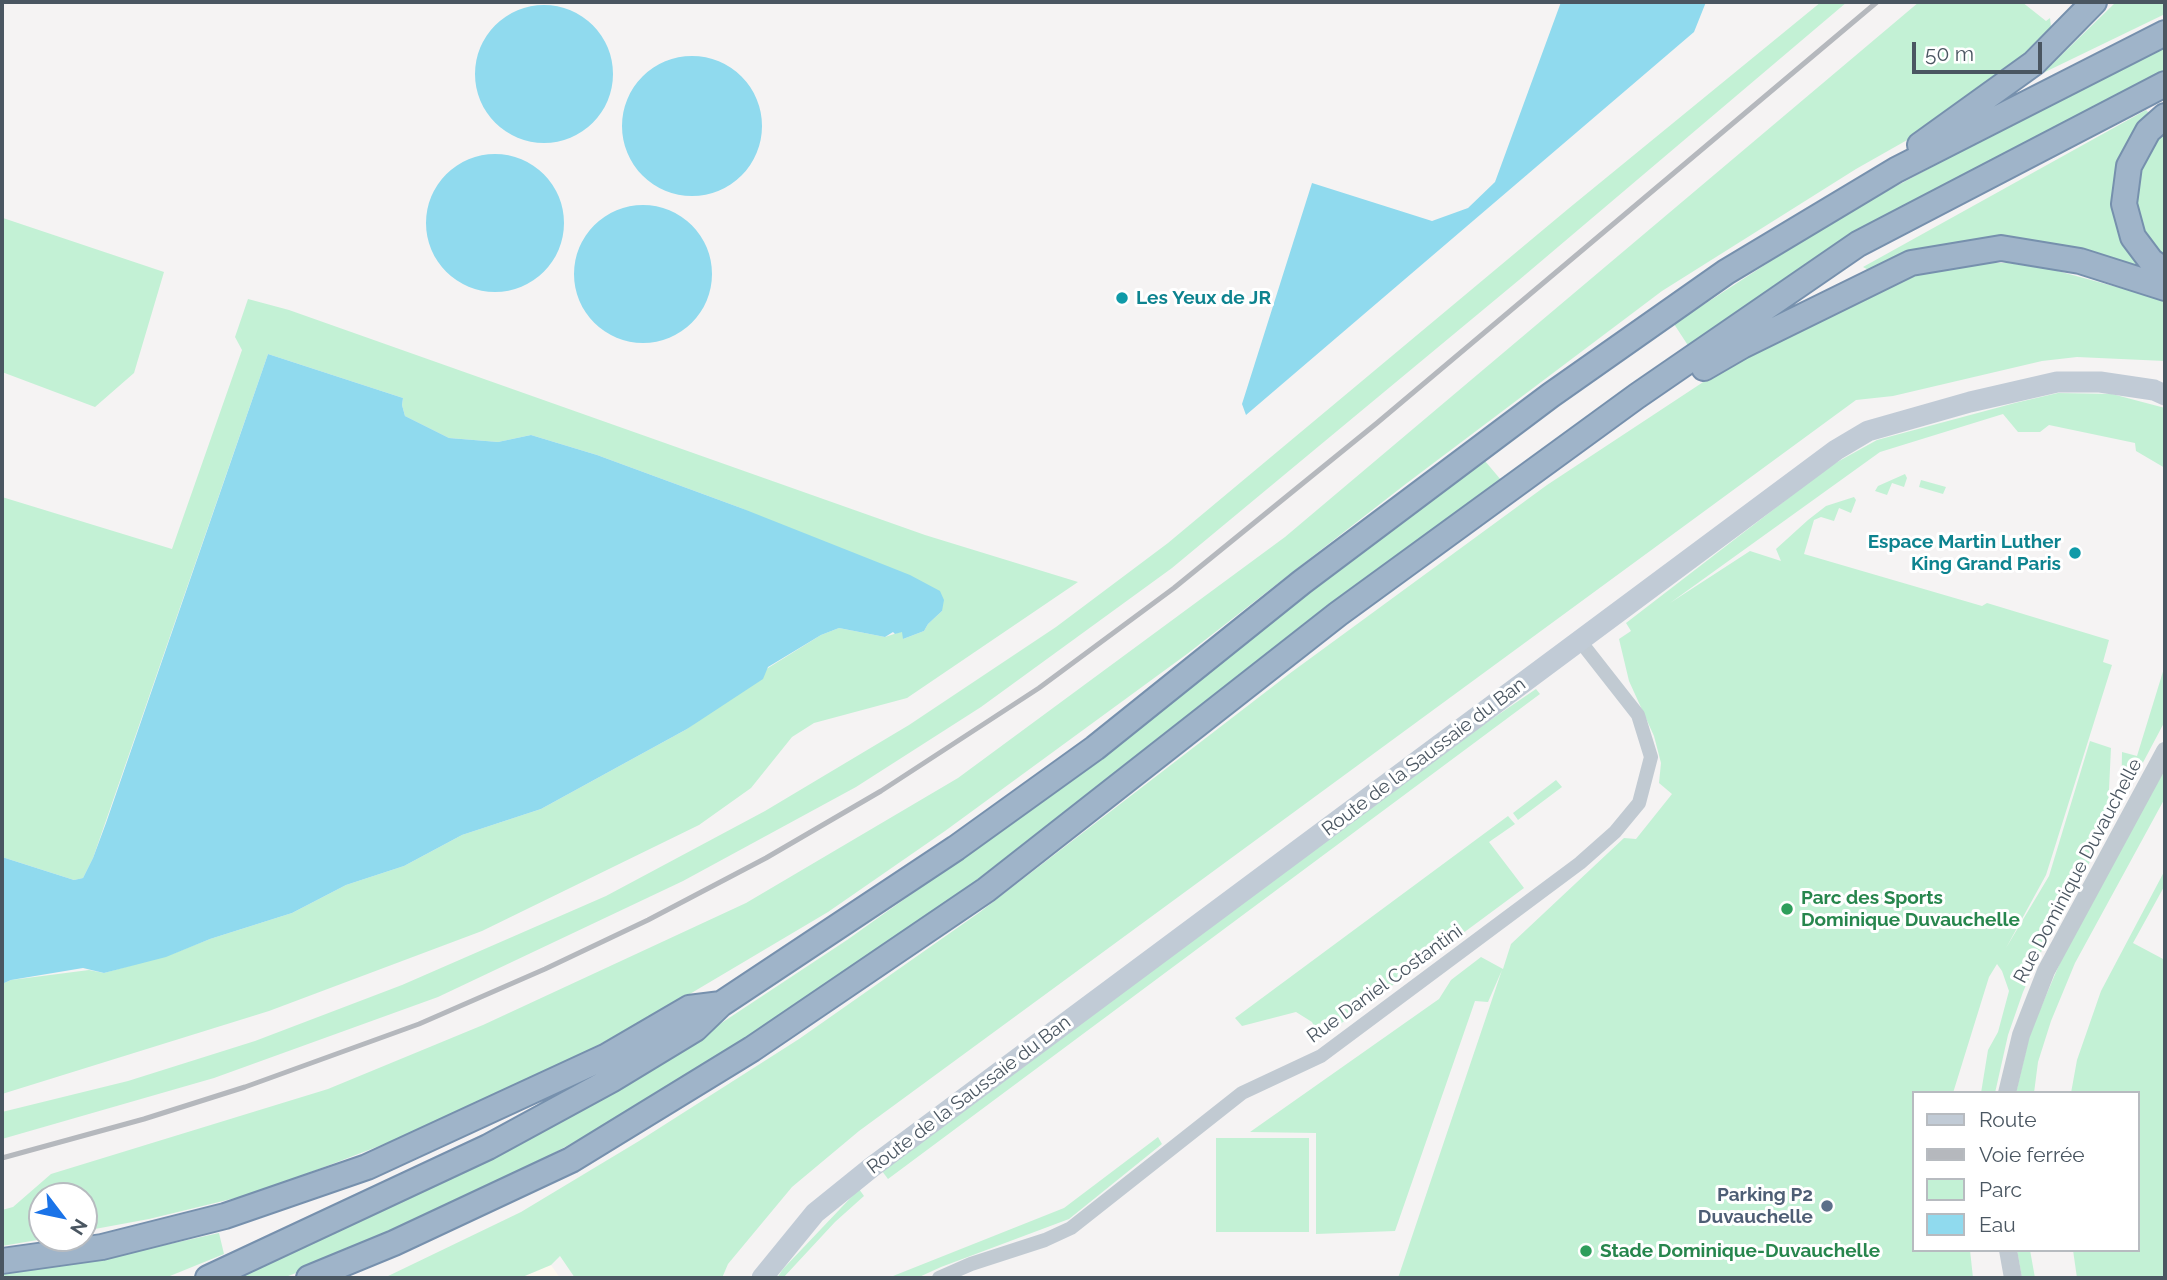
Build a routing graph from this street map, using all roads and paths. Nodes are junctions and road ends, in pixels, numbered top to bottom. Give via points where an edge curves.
1 (2094, 2) edge
2 (2165, 33) edge
3 (2165, 84) edge
4 (2165, 116) edge
5 (1896, 170) junction
6 (2165, 271) edge
7 (2165, 288) edge
8 (2162, 390) edge
9 (1637, 396) junction
10 (1580, 641) junction
11 (2165, 751) edge
12 (721, 1004) junction
13 (2007, 1091) edge
14 (2008, 1252) edge
15 (2, 1261) edge
16 (208, 1278) edge
17 (309, 1278) edge
18 (762, 1278) edge
19 (939, 1278) edge
20 (2013, 1278) edge

1 - 5 highway via 2034,63 1919,145
2 - 5 highway
3 - 9 highway via 1858,244
4 - 6 highway via 2148,131 2129,166 2124,204 2133,237
5 - 12 highway via 1726,272 1551,395 1302,582 1095,748 956,848
7 - 9 highway via 2080,261 2001,248 1911,263 1742,346 1662,392
8 - 10 main road, Route de la Saussaie du Ban via 2057,382 1868,431 1836,450
9 - 17 highway via 1338,614 986,890 752,1049 571,1160
10 - 18 main road, Route de la Saussaie du Ban via 872,1167 815,1213
10 - 19 street, Rue Daniel Costantini via 1638,715 1651,757 1639,803 1615,832 1321,1056 1241,1093 1071,1228
11 - 13 street, Rue Dominique Duvauchelle via 2046,971 2021,1035
12 - 15 highway via 689,1008 605,1057 367,1167 225,1216 102,1247
12 - 16 highway via 684,1036 488,1147
14 - 20 street

